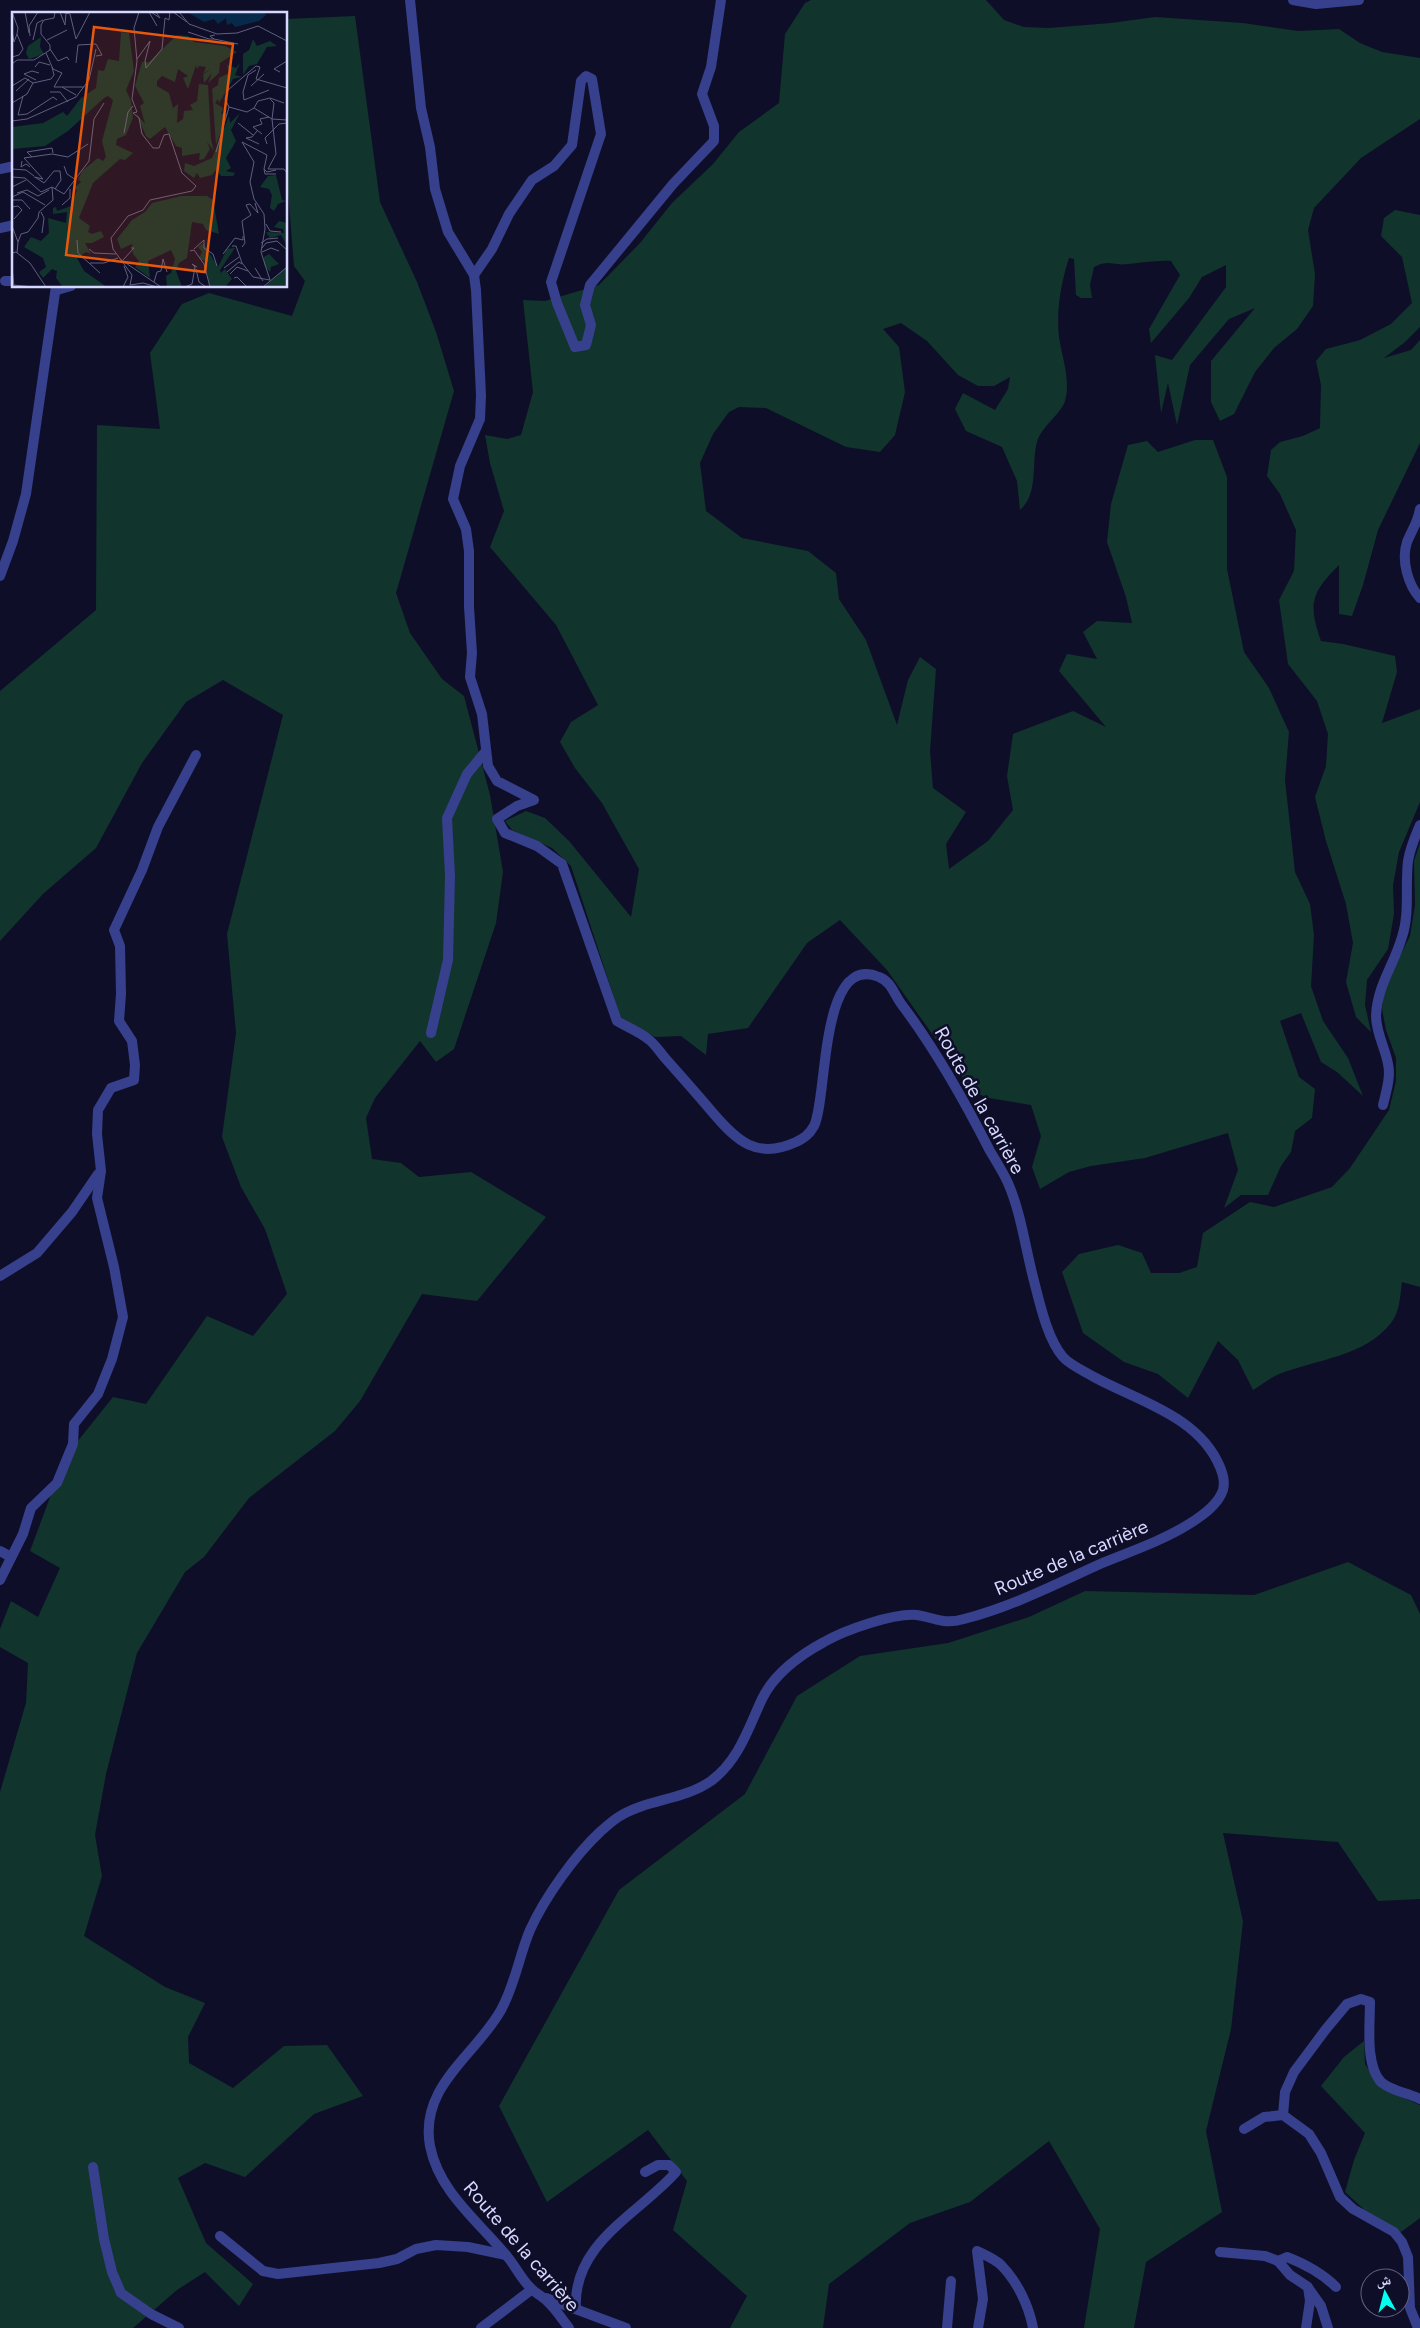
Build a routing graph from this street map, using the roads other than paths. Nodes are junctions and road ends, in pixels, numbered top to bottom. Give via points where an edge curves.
1 (410, 0) edge
2 (721, 0) edge
3 (1293, 0) edge
4 (1359, 0) edge
5 (474, 275) junction
6 (56, 288) edge
7 (1420, 509) edge
8 (1419, 520) edge
9 (0, 576) edge
10 (1420, 598) edge
11 (486, 751) junction
12 (196, 755) dead end
13 (1420, 825) edge
14 (431, 1033) dead end
15 (1383, 1105) dead end
16 (101, 1171) junction
17 (0, 1276) edge
18 (0, 1551) edge
19 (11, 1557) junction
20 (0, 1580) edge
21 (1420, 2099) edge
22 (1283, 2115) junction
23 (1244, 2129) dead end
24 (93, 2167) dead end
25 (645, 2172) dead end
26 (220, 2236) dead end
27 (1220, 2252) dead end
28 (506, 2255) junction
29 (1278, 2261) junction
30 (951, 2281) dead end
31 (1308, 2287) junction
32 (1336, 2287) dead end
33 (531, 2290) junction
34 (542, 2297) junction
35 (576, 2309) junction
36 (179, 2328) edge
37 (481, 2328) edge
38 (569, 2328) edge
39 (626, 2328) edge
40 (947, 2328) edge
41 (978, 2328) edge
42 (1033, 2328) edge
43 (1306, 2328) edge
44 (1328, 2328) edge
45 (1418, 2328) edge

1 - 5 street via 421,108 435,190 448,232
2 - 5 street via 712,67 702,94 714,126 714,141 673,184 590,285 585,305 591,325 586,345 575,347 551,282 600,134 590,77 586,76 581,81 572,145 554,166 532,180
3 - 4 street via 1316,4
5 - 11 street via 480,419 460,466 453,499 466,529 469,551 470,677 482,714
6 - 9 street via 26,494
7 - 8 street
8 - 10 street via 1407,544 1405,566
11 - 14 street via 467,774 447,818 450,876 448,960
11 - 28 street, Route de la carrière via 488,766 497,780 534,800 497,819 505,833 537,846 562,864 617,1021 648,1039 728,1132 746,1144 769,1149 804,1138 814,1125 819,1108 837,1000 846,985 861,976 876,975 888,983 953,1083 1009,1185 1039,1302 1062,1356 1085,1372 1196,1431 1224,1475 1222,1492 1213,1507 1186,1527 1015,1602 943,1623 913,1614 887,1619 826,1640 779,1674 763,1695 746,1737 715,1778 690,1793 621,1815 597,1835 575,1860 543,1908 531,1929 500,2013 442,2082 431,2114 430,2145 440,2174 461,2206
12 - 16 street via 158,827 114,930 120,946 119,1021 132,1041 135,1064 134,1080 111,1088 98,1110
13 - 15 street via 1412,842 1408,863 1402,937 1378,997 1378,1033 1389,1064
16 - 17 street via 37,1253
16 - 19 street via 97,1198 123,1317 98,1394 74,1424 73,1444 56,1483 31,1508
18 - 19 street
19 - 20 street
21 - 22 street via 1381,2081 1373,2066 1369,2044 1370,2002 1361,2000 1347,2004 1294,2072 1285,2092
22 - 23 street via 1264,2117
22 - 45 street via 1309,2134 1340,2197 1353,2209 1394,2232 1402,2242 1408,2257 1410,2308
24 - 36 street via 104,2239 121,2293
25 - 35 street via 658,2165 669,2165 676,2172 618,2223 593,2250 582,2269
26 - 28 street via 263,2271 278,2274 379,2263 436,2245 468,2247
27 - 29 street via 1265,2256
28 - 33 street, Route de la carrière
29 - 31 street via 1290,2275
29 - 32 street via 1287,2257 1301,2262
30 - 40 street
31 - 43 street via 1310,2301
31 - 44 street via 1321,2306
33 - 34 street, Route de la carrière
33 - 37 street
34 - 35 street
34 - 38 street, Route de la carrière
35 - 39 street
41 - 42 street via 983,2298 977,2251 1000,2264 1020,2291

